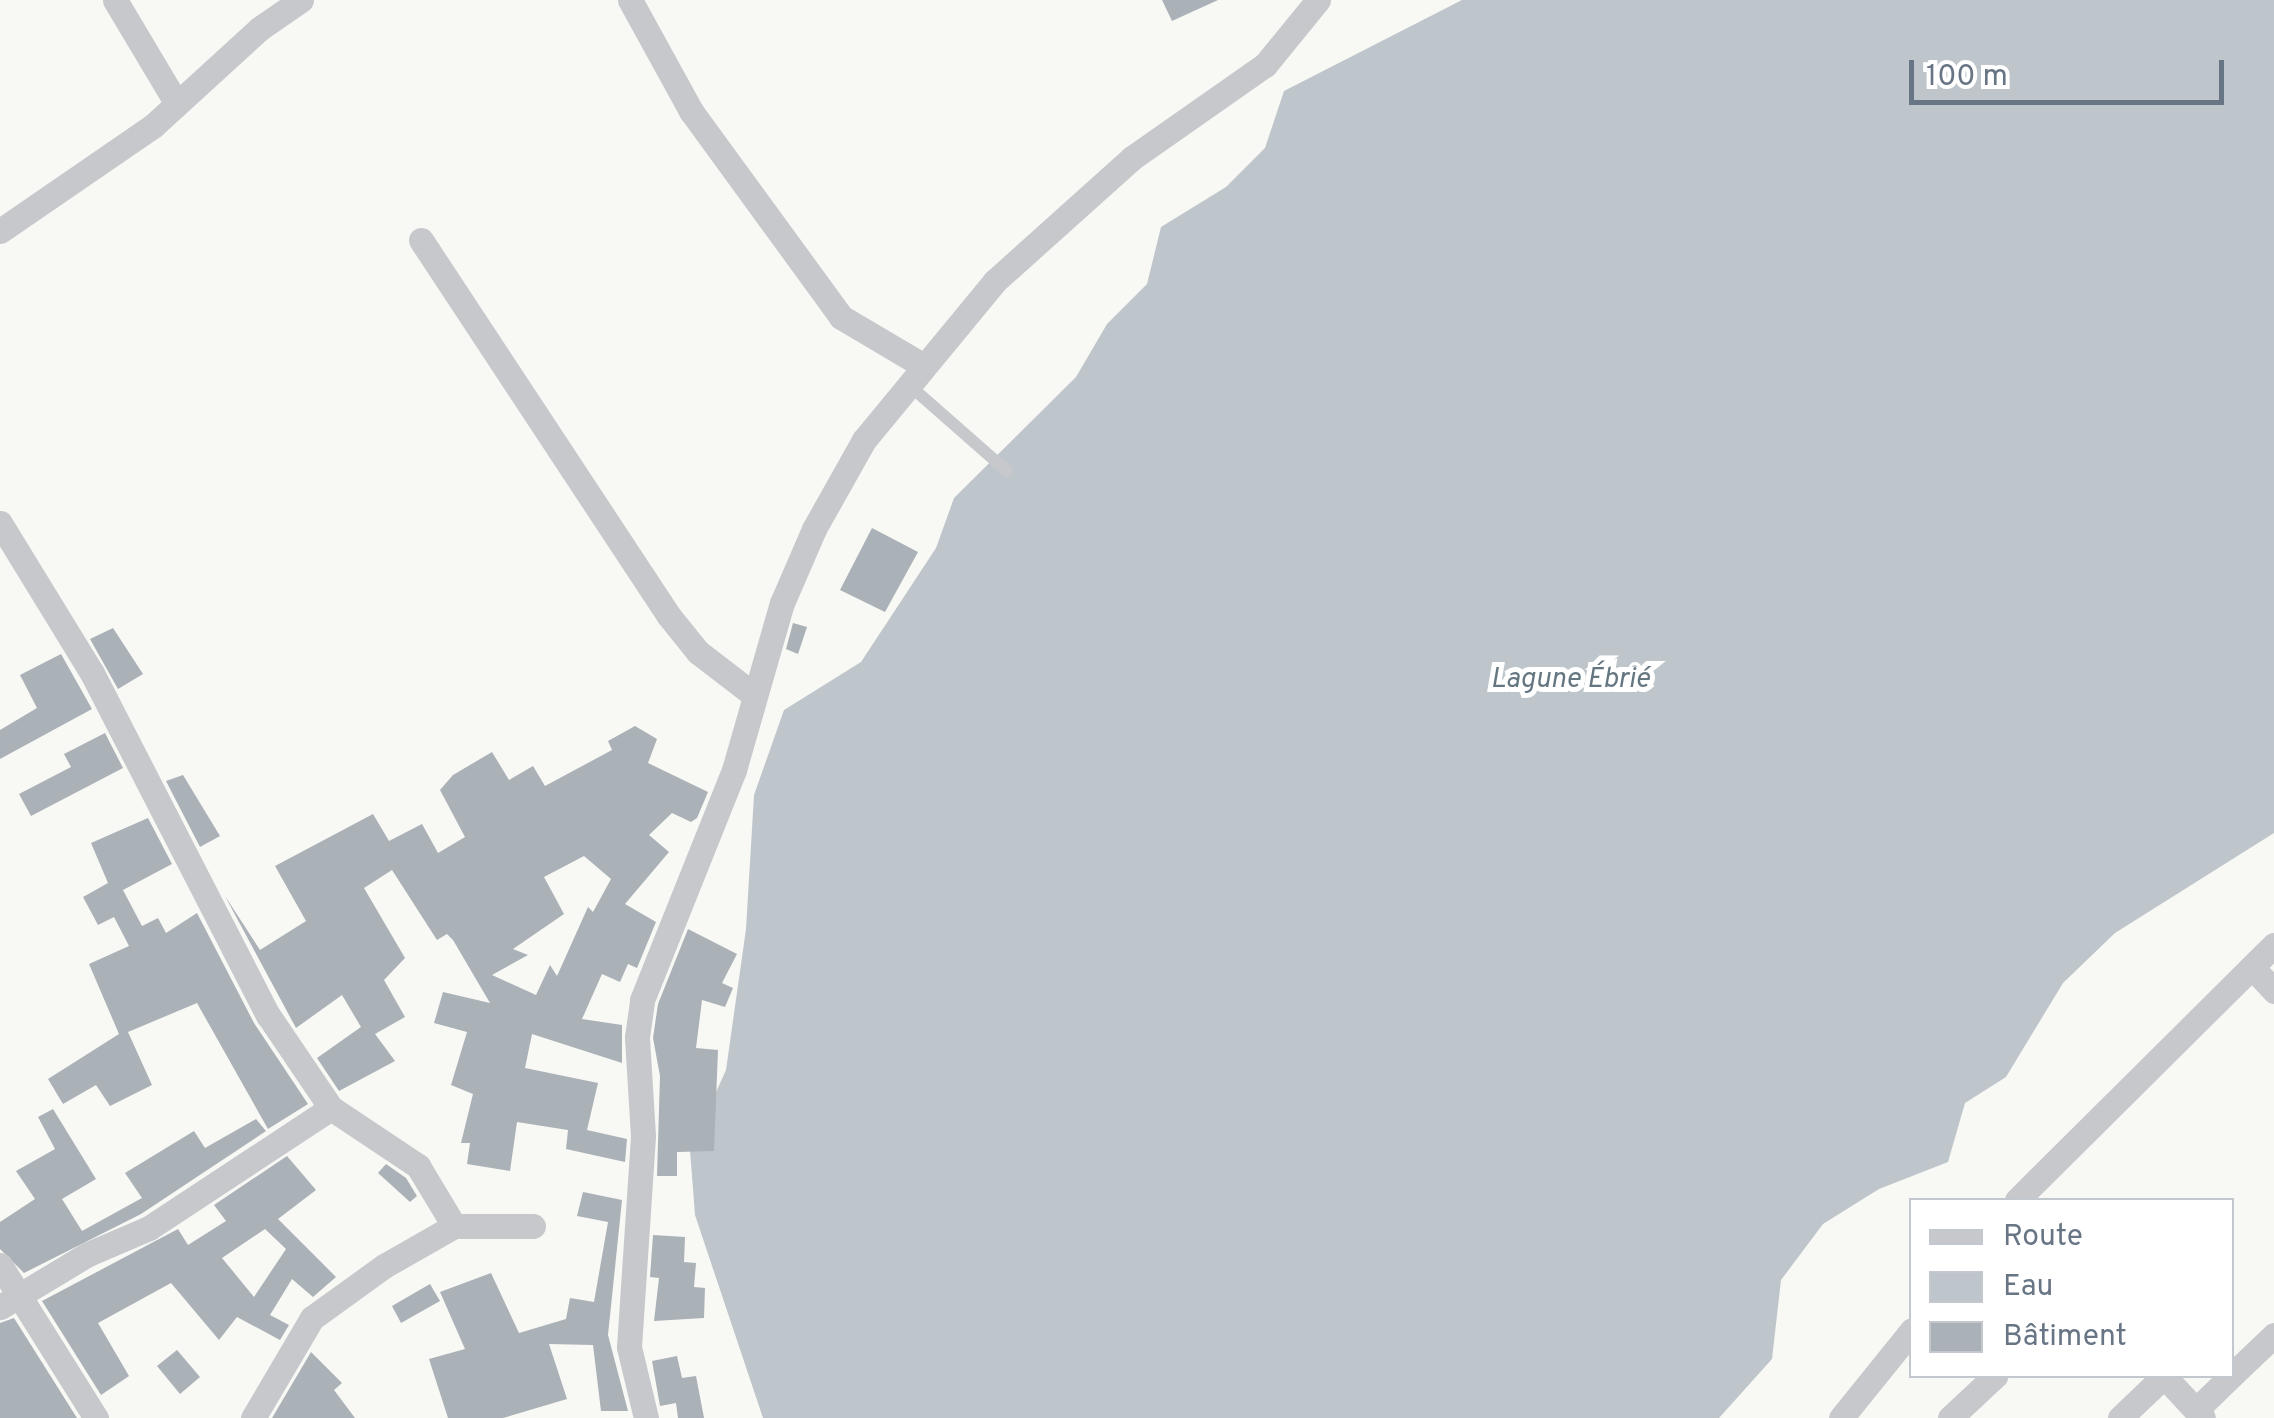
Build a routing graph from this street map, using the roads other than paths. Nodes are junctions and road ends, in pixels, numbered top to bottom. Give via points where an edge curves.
1 (116, 0) edge
2 (302, 0) edge
3 (630, 0) edge
4 (1318, 0) edge
5 (176, 104) junction
6 (0, 231) edge
7 (421, 240) dead end
8 (916, 376) junction
9 (1007, 471) dead end
10 (0, 523) edge
11 (754, 695) junction
12 (2274, 945) edge
13 (2252, 967) junction
14 (2274, 991) edge
15 (330, 1108) junction
16 (2020, 1198) edge
17 (454, 1226) junction
18 (532, 1226) dead end
19 (0, 1264) edge
20 (9, 1301) edge
21 (1909, 1334) edge
22 (2274, 1335) edge
23 (2234, 1372) edge
24 (1993, 1378) edge
25 (2162, 1378) edge
26 (2166, 1378) edge
27 (2229, 1378) edge
28 (2200, 1414) edge
29 (96, 1418) edge
30 (252, 1418) edge
31 (646, 1418) edge
32 (1841, 1418) edge
33 (1950, 1418) edge
34 (2120, 1418) edge

1 - 5 street
2 - 5 street via 259,28
3 - 8 street via 691,111 841,317
4 - 8 street via 1265,66 1085,196 995,281
5 - 6 street
7 - 11 street via 669,616 698,652
8 - 9 lane
8 - 11 street via 864,440 814,529
10 - 15 street via 92,673 268,1015
11 - 31 street via 734,770 642,1000 637,1037 643,1136 629,1347
12 - 13 street
13 - 14 street
13 - 16 street
15 - 17 street via 418,1166
15 - 20 street via 150,1228 88,1254
17 - 18 street
17 - 30 street via 312,1318
19 - 20 street
20 - 29 street
21 - 32 street
22 - 23 street
24 - 33 street
25 - 34 street
26 - 28 street
27 - 28 street

